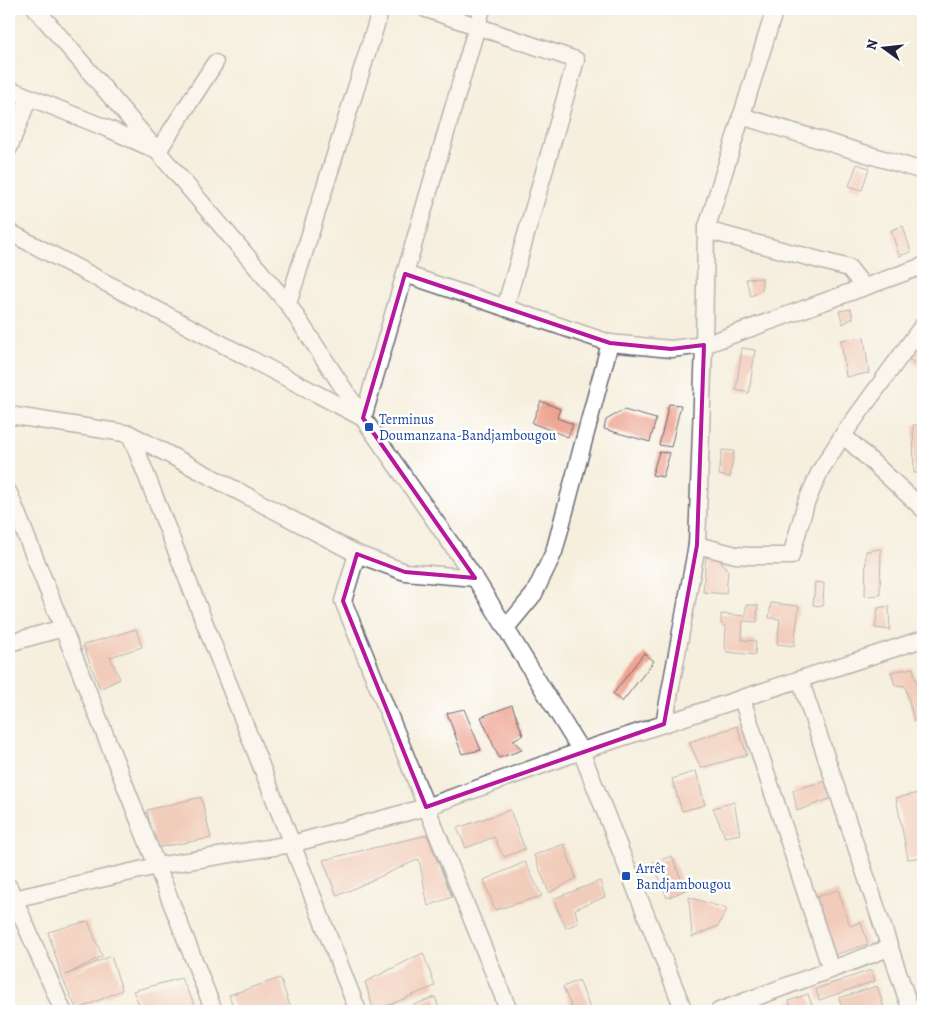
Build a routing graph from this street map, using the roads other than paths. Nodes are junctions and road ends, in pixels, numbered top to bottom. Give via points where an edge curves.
1 (36, 9) edge
2 (381, 9) edge
3 (426, 9) edge
4 (482, 9) edge
5 (775, 9) edge
6 (477, 26) junction
7 (215, 63) dead end
8 (9, 89) edge
9 (29, 97) junction
10 (741, 116) junction
11 (9, 148) edge
12 (158, 151) junction
13 (923, 171) edge
14 (706, 230) junction
15 (9, 232) edge
16 (923, 266) edge
17 (405, 274) junction
18 (864, 287) junction
19 (288, 304) junction
20 (505, 308) junction
21 (923, 325) edge
22 (610, 343) junction
23 (704, 345) junction
24 (9, 415) edge
25 (363, 418) junction
26 (130, 434) junction
27 (843, 435) junction
28 (9, 493) edge
29 (923, 509) edge
30 (697, 545) junction
31 (357, 554) junction
32 (475, 578) junction
33 (63, 628) junction
34 (506, 628) junction
35 (923, 639) edge
36 (9, 643) edge
37 (800, 679) junction
38 (742, 699) junction
39 (664, 724) junction
40 (581, 751) junction
41 (426, 807) junction
42 (292, 844) junction
43 (157, 866) junction
44 (10, 895) edge
45 (890, 948) junction
46 (831, 970) junction
47 (62, 1011) edge
48 (214, 1011) edge
49 (358, 1011) edge
50 (509, 1011) edge
51 (684, 1011) edge
52 (720, 1011) edge
53 (911, 1011) edge

1 - 12 street
2 - 19 street
3 - 6 street
4 - 6 street
5 - 10 street
6 - 17 street
6 - 20 street via 576,60
7 - 12 street
8 - 9 street
9 - 11 street
9 - 12 street
10 - 13 street
10 - 14 street
12 - 19 street
14 - 18 street via 848,268
14 - 23 street
15 - 25 street
16 - 18 street
17 - 20 street
17 - 25 street
18 - 23 street
19 - 25 street
20 - 22 street
21 - 27 street
22 - 23 street via 671,349
22 - 34 street via 554,552 534,594
23 - 30 street
24 - 26 street
25 - 32 street
26 - 31 street
26 - 42 street
27 - 29 street
27 - 30 street via 820,471 806,503 791,556 736,555
28 - 33 street
30 - 39 street
31 - 32 street via 405,572
31 - 41 street via 343,601
32 - 34 street
33 - 36 street
33 - 43 street
34 - 40 street
35 - 37 street
37 - 38 street
37 - 45 street
38 - 39 street
38 - 46 street
39 - 40 street
40 - 41 street
40 - 51 street
41 - 42 street
41 - 50 street
42 - 43 street
42 - 49 street
43 - 44 street
43 - 48 street
44 - 47 street
45 - 46 street
45 - 53 street
46 - 52 street

